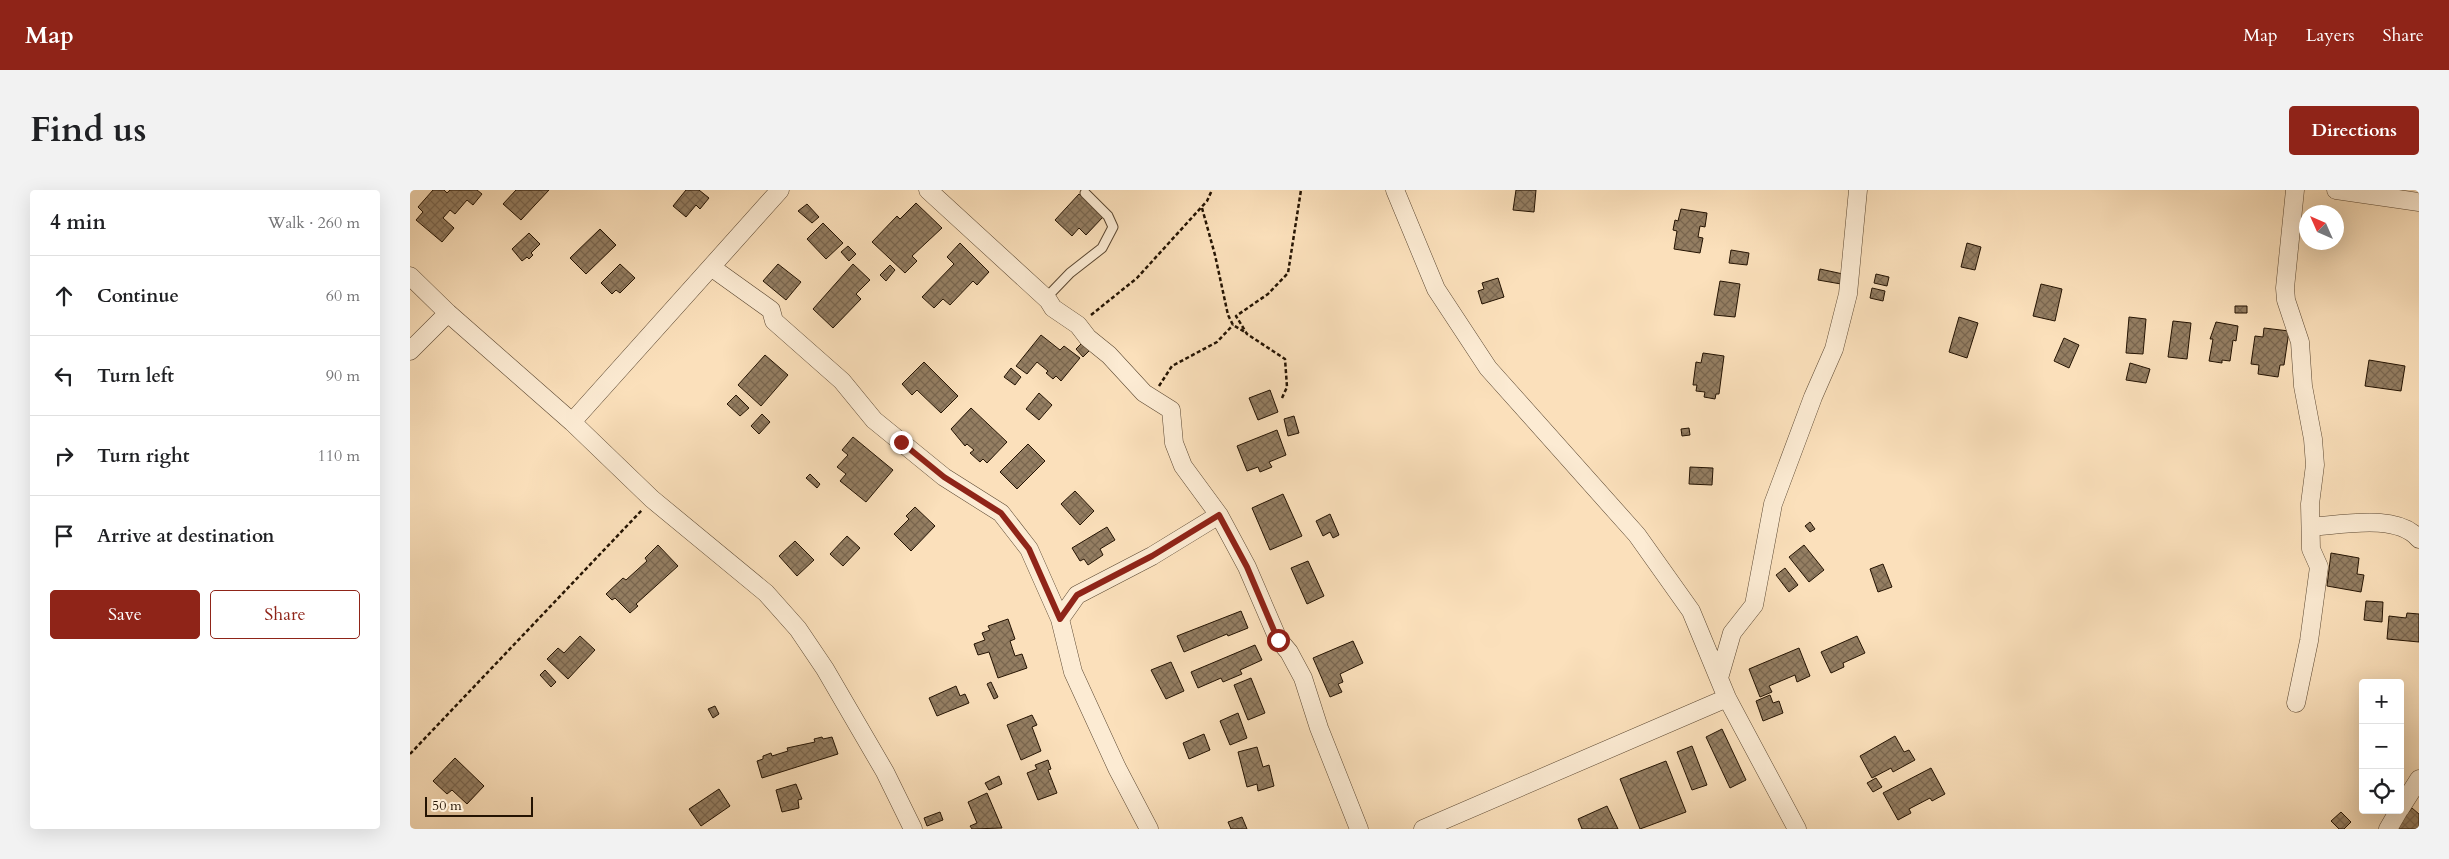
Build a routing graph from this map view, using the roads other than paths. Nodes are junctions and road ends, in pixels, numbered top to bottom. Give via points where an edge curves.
1 (780, 190) edge
2 (928, 190) edge
3 (1394, 190) edge
4 (1858, 190) edge
5 (2295, 190) edge
6 (2336, 190) edge
7 (1085, 194) dead end
8 (2419, 202) edge
9 (711, 267) junction
10 (410, 276) edge
11 (1046, 298) junction
12 (448, 313) junction
13 (410, 351) edge
14 (572, 422) junction
15 (1219, 515) junction
16 (2311, 527) junction
17 (2419, 539) edge
18 (1060, 619) junction
19 (1719, 678) junction
20 (1727, 698) junction
21 (2296, 703) dead end
22 (2419, 780) edge
23 (2404, 803) edge
24 (2397, 814) edge
25 (913, 829) edge
26 (1150, 829) edge
27 (1359, 829) edge
28 (1423, 829) edge
29 (1797, 829) edge
30 (2388, 829) edge

1 - 9 street
2 - 11 street
3 - 19 street via 1436,289 1483,360 1637,535 1691,612
4 - 19 street via 1848,294 1834,349 1773,504 1754,605 1732,633
5 - 16 street via 2285,288 2301,348 2303,386 2314,439
6 - 8 street
7 - 11 lane via 1108,216 1113,227 1102,248 1070,272
9 - 14 street
9 - 18 street via 771,310 774,321 842,381 874,420 944,477 1001,513 1029,549
10 - 12 street
11 - 15 street via 1053,308 1078,325 1109,355 1144,393 1171,410 1174,443 1183,466
12 - 13 street
12 - 14 street
14 - 25 street via 652,500 766,593 798,629 826,669 885,772
15 - 18 street via 1152,556 1077,595
15 - 27 street via 1247,567 1278,640 1304,678 1319,728
16 - 17 street via 2389,524 2405,528
16 - 21 street via 2311,549 2320,567
18 - 26 street via 1073,672 1117,768
19 - 20 street
20 - 28 street
20 - 29 street
22 - 23 street
24 - 30 street

